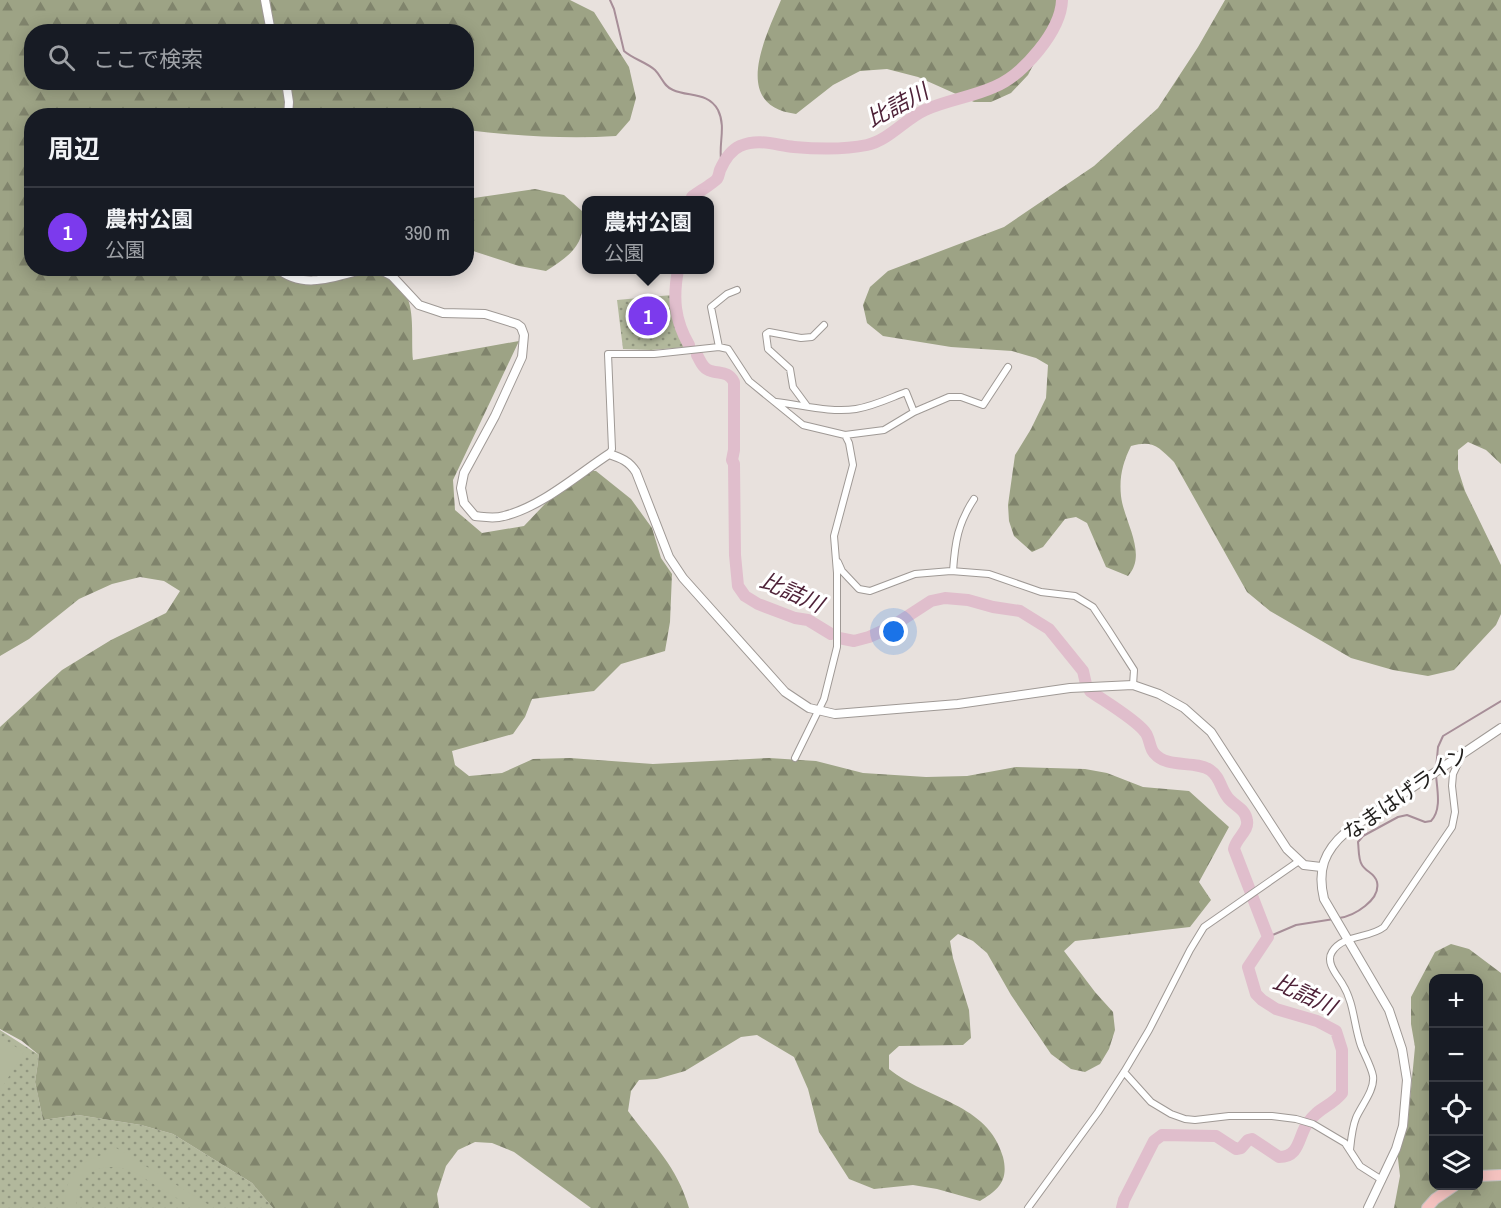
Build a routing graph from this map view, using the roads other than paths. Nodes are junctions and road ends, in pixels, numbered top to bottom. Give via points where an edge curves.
1 (265, 0) edge
2 (270, 24) edge
3 (287, 90) edge
4 (289, 108) edge
5 (288, 276) edge
6 (339, 276) edge
7 (392, 276) edge
8 (737, 290) dead end
9 (824, 325) dead end
10 (720, 347) junction
11 (1008, 367) dead end
12 (776, 402) junction
13 (807, 406) junction
14 (914, 412) junction
15 (845, 435) junction
16 (609, 454) junction
17 (974, 499) dead end
18 (836, 556) junction
19 (953, 571) junction
20 (1133, 685) junction
21 (819, 710) junction
22 (1501, 728) edge
23 (1462, 753) junction
24 (795, 758) dead end
25 (1299, 861) junction
26 (1322, 867) junction
27 (1347, 939) junction
28 (1124, 1072) junction
29 (1350, 1150) junction
30 (1501, 1175) edge
31 (1483, 1176) edge
32 (1382, 1180) junction
33 (1447, 1190) edge
34 (1028, 1208) edge
35 (1368, 1208) edge
36 (1427, 1208) edge

1 - 2 street
3 - 4 street
5 - 6 street via 307,281
7 - 16 street via 419,305 443,313 485,314 517,324 524,335 522,357 464,473 464,503 475,516 493,518 520,511
8 - 10 street via 711,307
9 - 13 street via 812,337 766,334 768,349 790,369 793,387
10 - 12 street via 728,349 749,381
10 - 16 street via 608,354 612,449
11 - 14 street via 983,405 949,396
12 - 13 street
12 - 15 street via 802,424
13 - 14 street via 856,409 906,392
14 - 15 street via 884,430
15 - 18 street via 853,465 834,536
16 - 21 street via 630,463 636,472 669,557 683,578 785,692
17 - 19 street via 962,518 954,545
18 - 19 street via 842,571 859,589 870,591 915,574
18 - 21 street via 837,647
19 - 20 street via 989,574 1041,592 1085,601 1093,607 1134,670
20 - 21 street via 1070,688 958,704 835,714
20 - 25 street via 1184,708 1211,732 1287,849
21 - 24 street
22 - 23 street, なまはげライン
23 - 26 street, なまはげライン via 1346,832 1328,851
23 - 27 street via 1453,774 1452,827 1384,927
25 - 26 street
25 - 28 street via 1204,927
26 - 27 street via 1324,899
27 - 29 street via 1330,958 1350,1000 1373,1079 1355,1121
27 - 32 street via 1389,1010 1407,1080 1403,1126
28 - 29 street via 1151,1102 1185,1119 1296,1119 1313,1124
28 - 34 street
29 - 32 street via 1360,1166
30 - 31 highway
32 - 35 street
33 - 36 highway

